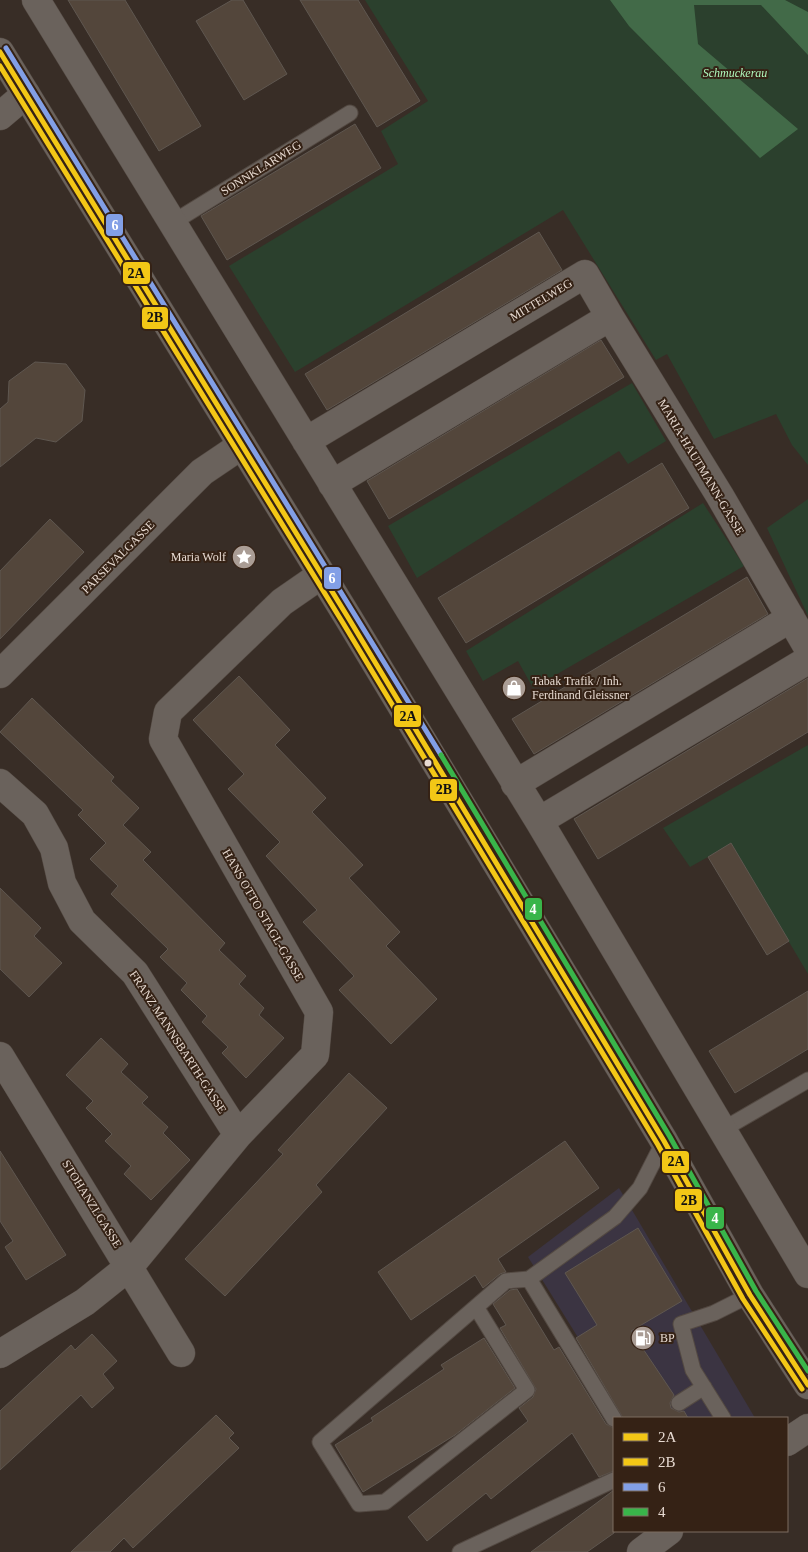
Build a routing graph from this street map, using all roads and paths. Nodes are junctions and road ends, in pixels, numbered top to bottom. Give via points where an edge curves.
1 (36, 0) edge
2 (0, 52) edge
3 (26, 94) junction
4 (350, 113) dead end
5 (0, 116) edge
6 (172, 223) junction
7 (610, 317) junction
8 (306, 441) junction
9 (242, 445) junction
10 (332, 484) junction
11 (322, 574) junction
12 (791, 618) junction
13 (808, 648) edge
14 (808, 660) edge
15 (0, 674) edge
16 (0, 783) edge
17 (516, 784) junction
18 (539, 821) junction
19 (0, 1056) edge
20 (808, 1080) edge
21 (722, 1130) junction
22 (238, 1135) junction
23 (664, 1140) junction
24 (130, 1266) junction
25 (808, 1274) edge
26 (529, 1279) junction
27 (750, 1295) junction
28 (476, 1307) junction
29 (181, 1353) dead end
30 (0, 1354) edge
31 (808, 1385) edge
32 (704, 1387) junction
33 (678, 1403) dead end
34 (613, 1417) edge
35 (722, 1417) edge
36 (808, 1428) edge
37 (788, 1441) edge
38 (613, 1480) edge
39 (668, 1532) edge
40 (460, 1552) edge
41 (641, 1552) edge

1 - 6 street
2 - 3 street
3 - 5 street
3 - 9 street
4 - 6 lane, SONNKLARWEG
6 - 8 street
7 - 8 street, MITTELWEG via 585,274
7 - 10 street
7 - 12 street, MARIA-HAUTMANN-GASSE
8 - 10 street
9 - 11 street
9 - 15 street, PARSEVALGASSE via 202,472
10 - 17 street
11 - 22 street, HANS OTTO STAGL-GASSE via 282,602 168,712 163,739 318,1012 315,1055
11 - 23 street
12 - 13 street, MARIA-HAUTMANN-GASSE
12 - 17 street
14 - 18 street
16 - 22 street, FRANZ MANNSBARTH-GASSE via 35,814 54,848 62,883 82,921 135,974
17 - 18 street
18 - 21 street
19 - 24 street, STOHANZLGASSE
20 - 21 lane
21 - 25 street
22 - 24 street, HANS OTTO STAGL-GASSE
23 - 26 lane via 640,1188 615,1217
23 - 27 street
24 - 29 street, STOHANZLGASSE
24 - 30 street, HANS OTTO STAGL-GASSE via 85,1302
26 - 28 lane via 506,1281
26 - 34 lane
27 - 31 street
27 - 32 lane via 714,1313 681,1324 693,1370
28 - 28 lane via 320,1442 359,1504 385,1502 527,1390
32 - 33 lane
32 - 35 lane
36 - 37 street
38 - 40 lane
39 - 41 street

